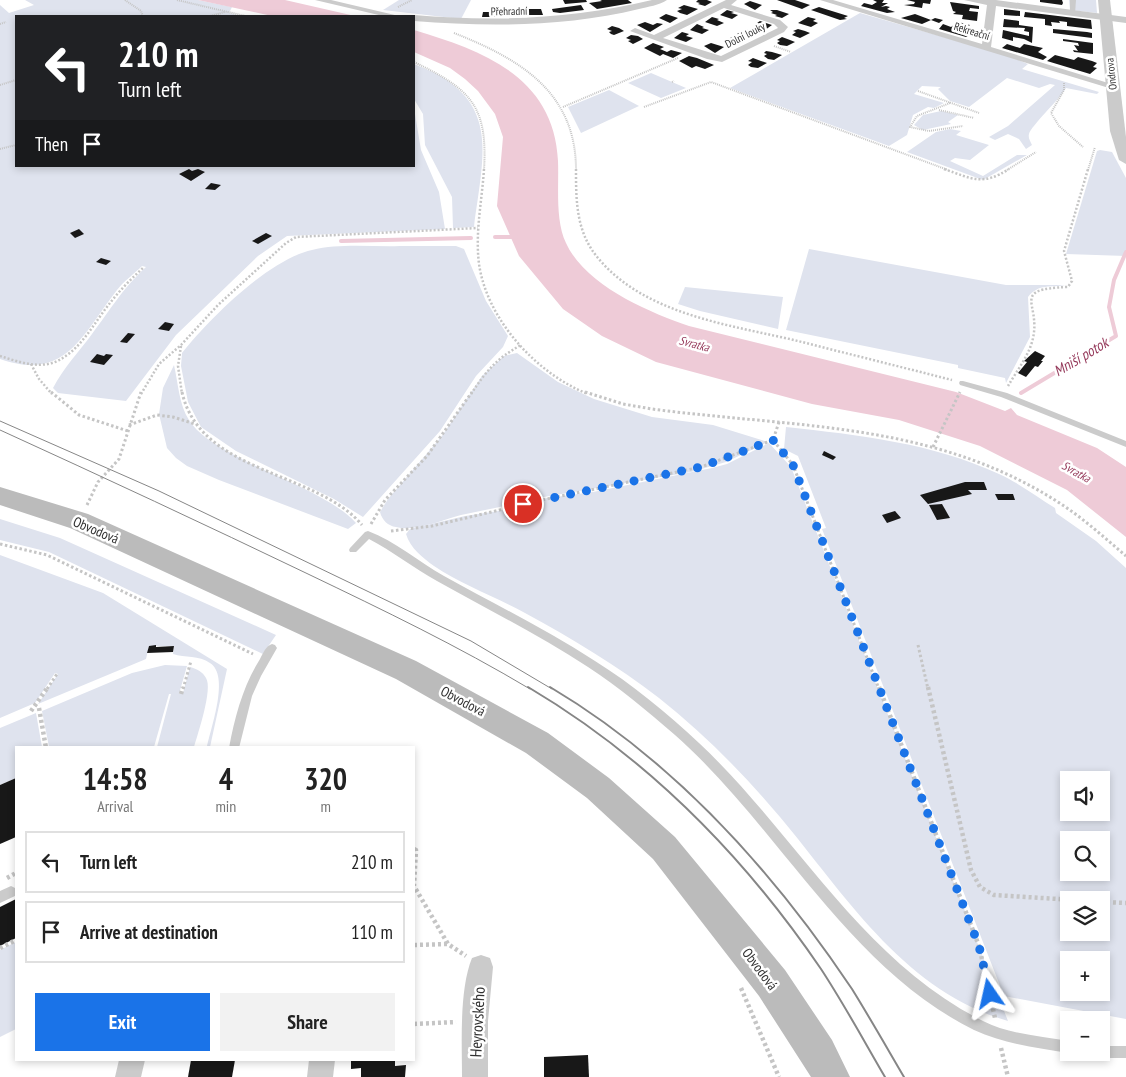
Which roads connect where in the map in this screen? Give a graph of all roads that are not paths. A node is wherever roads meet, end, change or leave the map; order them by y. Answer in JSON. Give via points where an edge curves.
{"nodes":[{"id":1,"x":320,"y":0,"type":"edge"},
{"id":2,"x":663,"y":0,"type":"edge"},
{"id":3,"x":734,"y":0,"type":"edge"},
{"id":4,"x":824,"y":0,"type":"edge"},
{"id":5,"x":968,"y":0,"type":"edge"},
{"id":6,"x":1073,"y":0,"type":"edge"},
{"id":7,"x":1104,"y":0,"type":"edge"},
{"id":8,"x":992,"y":1,"type":"edge"},
{"id":9,"x":724,"y":5,"type":"junction"},
{"id":10,"x":1073,"y":13,"type":"junction"},
{"id":11,"x":390,"y":15,"type":"edge"},
{"id":12,"x":415,"y":18,"type":"edge"},
{"id":13,"x":1106,"y":18,"type":"junction"},
{"id":14,"x":1126,"y":20,"type":"edge"},
{"id":15,"x":635,"y":31,"type":"dead end"},
{"id":16,"x":656,"y":38,"type":"junction"},
{"id":17,"x":986,"y":48,"type":"junction"},
{"id":18,"x":1113,"y":86,"type":"junction"},
{"id":19,"x":1124,"y":154,"type":"edge"},
{"id":20,"x":963,"y":384,"type":"road end"},
{"id":21,"x":1126,"y":444,"type":"edge"},
{"id":22,"x":0,"y":496,"type":"edge"},
{"id":23,"x":353,"y":550,"type":"dead end"},
{"id":24,"x":272,"y":648,"type":"dead end"},
{"id":25,"x":234,"y":746,"type":"edge"},
{"id":26,"x":481,"y":967,"type":"road end"},
{"id":27,"x":1060,"y":1045,"type":"edge"},
{"id":28,"x":1110,"y":1052,"type":"edge"},
{"id":29,"x":1126,"y":1052,"type":"edge"},
{"id":30,"x":132,"y":1061,"type":"edge"},
{"id":31,"x":322,"y":1061,"type":"edge"},
{"id":32,"x":824,"y":1069,"type":"edge"},
{"id":33,"x":128,"y":1077,"type":"edge"},
{"id":34,"x":320,"y":1077,"type":"edge"},
{"id":35,"x":475,"y":1077,"type":"edge"}],
"edges":[{"from":1,"to":11,"type":"street"},
{"from":2,"to":12,"type":"street","name":"Přehradní","via":[[587,17],[544,22],[460,23]]},
{"from":3,"to":9,"type":"street"},
{"from":4,"to":17,"type":"street","name":"Rekreační"},
{"from":5,"to":8,"type":"street"},
{"from":6,"to":10,"type":"street"},
{"from":7,"to":13,"type":"street","name":"Ondrova"},
{"from":8,"to":10,"type":"street"},
{"from":8,"to":17,"type":"street"},
{"from":9,"to":16,"type":"street"},
{"from":9,"to":16,"type":"street","name":"Dolní louky","via":[[777,22],[783,27],[722,59],[710,58]]},
{"from":10,"to":13,"type":"street"},
{"from":13,"to":14,"type":"street"},
{"from":13,"to":18,"type":"street","name":"Ondrova"},
{"from":15,"to":16,"type":"street","name":"Dolní louky"},
{"from":17,"to":18,"type":"street","name":"Rekreační"},
{"from":18,"to":19,"type":"street","name":"Ondrova"},
{"from":20,"to":21,"type":"lane","via":[[1004,395]]},
{"from":22,"to":32,"type":"main road","name":"Obvodová","via":[[79,521],[406,670],[537,744],[598,788],[664,848],[772,983]]},
{"from":23,"to":27,"type":"lane","via":[[368,534],[577,654],[625,687],[696,747],[765,819],[837,908],[894,968],[939,1002],[979,1025]]},
{"from":24,"to":25,"type":"lane","via":[[254,676],[244,701]]},
{"from":26,"to":35,"type":"street","name":"Heyrovského"},
{"from":28,"to":29,"type":"lane"},
{"from":30,"to":33,"type":"street"},
{"from":31,"to":34,"type":"street"}]}
